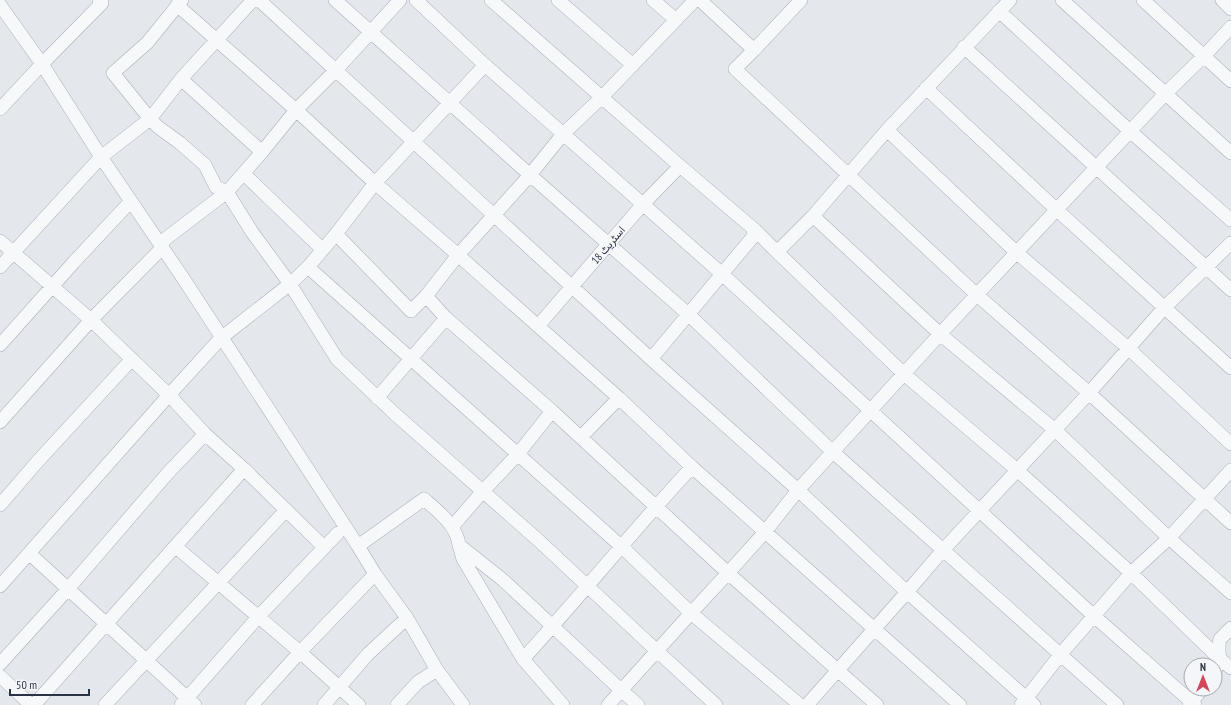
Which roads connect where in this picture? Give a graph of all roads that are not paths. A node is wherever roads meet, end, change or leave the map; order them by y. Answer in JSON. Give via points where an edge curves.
{"nodes":[{"id":1,"x":252,"y":0,"type":"edge"},
{"id":2,"x":258,"y":0,"type":"edge"},
{"id":3,"x":335,"y":0,"type":"edge"},
{"id":4,"x":400,"y":0,"type":"edge"},
{"id":5,"x":416,"y":0,"type":"edge"},
{"id":6,"x":491,"y":0,"type":"edge"},
{"id":7,"x":558,"y":0,"type":"edge"},
{"id":8,"x":653,"y":0,"type":"edge"},
{"id":9,"x":695,"y":0,"type":"edge"},
{"id":10,"x":700,"y":0,"type":"edge"},
{"id":11,"x":801,"y":0,"type":"edge"},
{"id":12,"x":1010,"y":0,"type":"edge"},
{"id":13,"x":1062,"y":0,"type":"edge"},
{"id":14,"x":1143,"y":0,"type":"edge"},
{"id":15,"x":1222,"y":0,"type":"edge"},
{"id":16,"x":102,"y":1,"type":"edge"},
{"id":17,"x":180,"y":3,"type":"edge"},
{"id":18,"x":0,"y":6,"type":"edge"},
{"id":19,"x":1231,"y":8,"type":"edge"},
{"id":20,"x":999,"y":12,"type":"junction"},
{"id":21,"x":676,"y":20,"type":"junction"},
{"id":22,"x":1231,"y":27,"type":"edge"},
{"id":23,"x":370,"y":33,"type":"junction"},
{"id":24,"x":216,"y":39,"type":"junction"},
{"id":25,"x":964,"y":47,"type":"junction"},
{"id":26,"x":754,"y":50,"type":"junction"},
{"id":27,"x":1204,"y":56,"type":"junction"},
{"id":28,"x":42,"y":64,"type":"junction"},
{"id":29,"x":485,"y":65,"type":"junction"},
{"id":30,"x":633,"y":65,"type":"junction"},
{"id":31,"x":336,"y":70,"type":"junction"},
{"id":32,"x":181,"y":79,"type":"junction"},
{"id":33,"x":1231,"y":81,"type":"edge"},
{"id":34,"x":926,"y":88,"type":"junction"},
{"id":35,"x":1165,"y":94,"type":"junction"},
{"id":36,"x":602,"y":97,"type":"junction"},
{"id":37,"x":449,"y":103,"type":"junction"},
{"id":38,"x":0,"y":109,"type":"edge"},
{"id":39,"x":296,"y":110,"type":"junction"},
{"id":40,"x":150,"y":119,"type":"junction"},
{"id":41,"x":887,"y":130,"type":"junction"},
{"id":42,"x":1130,"y":132,"type":"junction"},
{"id":43,"x":563,"y":134,"type":"junction"},
{"id":44,"x":414,"y":142,"type":"junction"},
{"id":45,"x":262,"y":152,"type":"junction"},
{"id":46,"x":1231,"y":153,"type":"edge"},
{"id":47,"x":101,"y":157,"type":"junction"},
{"id":48,"x":680,"y":166,"type":"junction"},
{"id":49,"x":1096,"y":168,"type":"junction"},
{"id":50,"x":244,"y":174,"type":"junction"},
{"id":51,"x":847,"y":174,"type":"junction"},
{"id":52,"x":530,"y":175,"type":"junction"},
{"id":53,"x":375,"y":184,"type":"junction"},
{"id":54,"x":227,"y":192,"type":"junction"},
{"id":55,"x":131,"y":201,"type":"junction"},
{"id":56,"x":643,"y":204,"type":"junction"},
{"id":57,"x":1057,"y":210,"type":"junction"},
{"id":58,"x":494,"y":215,"type":"junction"},
{"id":59,"x":813,"y":216,"type":"junction"},
{"id":60,"x":1231,"y":220,"type":"edge"},
{"id":61,"x":756,"y":230,"type":"junction"},
{"id":62,"x":336,"y":234,"type":"junction"},
{"id":63,"x":0,"y":241,"type":"edge"},
{"id":64,"x":1231,"y":242,"type":"edge"},
{"id":65,"x":609,"y":244,"type":"junction"},
{"id":66,"x":161,"y":245,"type":"junction"},
{"id":67,"x":322,"y":249,"type":"junction"},
{"id":68,"x":777,"y":252,"type":"junction"},
{"id":69,"x":1017,"y":252,"type":"junction"},
{"id":70,"x":13,"y":253,"type":"junction"},
{"id":71,"x":458,"y":255,"type":"junction"},
{"id":72,"x":1206,"y":266,"type":"junction"},
{"id":73,"x":0,"y":267,"type":"edge"},
{"id":74,"x":308,"y":267,"type":"junction"},
{"id":75,"x":722,"y":274,"type":"junction"},
{"id":76,"x":290,"y":284,"type":"junction"},
{"id":77,"x":52,"y":286,"type":"junction"},
{"id":78,"x":572,"y":287,"type":"junction"},
{"id":79,"x":1231,"y":290,"type":"edge"},
{"id":80,"x":977,"y":295,"type":"junction"},
{"id":81,"x":426,"y":296,"type":"junction"},
{"id":82,"x":1164,"y":308,"type":"junction"},
{"id":83,"x":688,"y":314,"type":"junction"},
{"id":84,"x":446,"y":318,"type":"junction"},
{"id":85,"x":91,"y":320,"type":"junction"},
{"id":86,"x":538,"y":326,"type":"junction"},
{"id":87,"x":940,"y":334,"type":"junction"},
{"id":88,"x":221,"y":338,"type":"junction"},
{"id":89,"x":0,"y":345,"type":"edge"},
{"id":90,"x":1128,"y":348,"type":"junction"},
{"id":91,"x":132,"y":359,"type":"junction"},
{"id":92,"x":411,"y":359,"type":"junction"},
{"id":93,"x":651,"y":359,"type":"junction"},
{"id":94,"x":1231,"y":368,"type":"edge"},
{"id":95,"x":904,"y":374,"type":"junction"},
{"id":96,"x":1089,"y":393,"type":"junction"},
{"id":97,"x":169,"y":395,"type":"junction"},
{"id":98,"x":378,"y":398,"type":"junction"},
{"id":99,"x":619,"y":398,"type":"junction"},
{"id":100,"x":552,"y":411,"type":"junction"},
{"id":101,"x":871,"y":411,"type":"junction"},
{"id":102,"x":0,"y":422,"type":"edge"},
{"id":103,"x":1054,"y":430,"type":"junction"},
{"id":104,"x":205,"y":434,"type":"junction"},
{"id":105,"x":581,"y":437,"type":"junction"},
{"id":106,"x":1231,"y":444,"type":"edge"},
{"id":107,"x":833,"y":452,"type":"junction"},
{"id":108,"x":518,"y":454,"type":"junction"},
{"id":109,"x":692,"y":467,"type":"junction"},
{"id":110,"x":244,"y":469,"type":"junction"},
{"id":111,"x":1018,"y":470,"type":"junction"},
{"id":112,"x":1231,"y":470,"type":"edge"},
{"id":113,"x":798,"y":490,"type":"junction"},
{"id":114,"x":483,"y":492,"type":"junction"},
{"id":115,"x":1204,"y":499,"type":"junction"},
{"id":116,"x":0,"y":505,"type":"edge"},
{"id":117,"x":656,"y":506,"type":"junction"},
{"id":118,"x":286,"y":510,"type":"junction"},
{"id":119,"x":979,"y":511,"type":"junction"},
{"id":120,"x":1231,"y":523,"type":"edge"},
{"id":121,"x":452,"y":527,"type":"junction"},
{"id":122,"x":338,"y":532,"type":"dead end"},
{"id":123,"x":765,"y":532,"type":"junction"},
{"id":124,"x":1169,"y":538,"type":"junction"},
{"id":125,"x":459,"y":545,"type":"junction"},
{"id":126,"x":358,"y":546,"type":"junction"},
{"id":127,"x":176,"y":547,"type":"junction"},
{"id":128,"x":324,"y":547,"type":"junction"},
{"id":129,"x":622,"y":547,"type":"junction"},
{"id":130,"x":943,"y":550,"type":"junction"},
{"id":131,"x":30,"y":554,"type":"junction"},
{"id":132,"x":728,"y":573,"type":"junction"},
{"id":133,"x":1131,"y":573,"type":"junction"},
{"id":134,"x":375,"y":574,"type":"junction"},
{"id":135,"x":218,"y":583,"type":"junction"},
{"id":136,"x":0,"y":586,"type":"edge"},
{"id":137,"x":587,"y":586,"type":"junction"},
{"id":138,"x":68,"y":589,"type":"junction"},
{"id":139,"x":908,"y":592,"type":"junction"},
{"id":140,"x":1231,"y":592,"type":"edge"},
{"id":141,"x":691,"y":613,"type":"junction"},
{"id":142,"x":1094,"y":616,"type":"junction"},
{"id":143,"x":258,"y":617,"type":"junction"},
{"id":144,"x":407,"y":618,"type":"junction"},
{"id":145,"x":106,"y":624,"type":"junction"},
{"id":146,"x":553,"y":626,"type":"junction"},
{"id":147,"x":1231,"y":628,"type":"edge"},
{"id":148,"x":874,"y":630,"type":"junction"},
{"id":149,"x":657,"y":651,"type":"junction"},
{"id":150,"x":300,"y":652,"type":"junction"},
{"id":151,"x":1060,"y":655,"type":"junction"},
{"id":152,"x":1210,"y":657,"type":"edge"},
{"id":153,"x":1219,"y":657,"type":"edge"},
{"id":154,"x":523,"y":659,"type":"junction"},
{"id":155,"x":146,"y":661,"type":"junction"},
{"id":156,"x":0,"y":664,"type":"edge"},
{"id":157,"x":436,"y":670,"type":"junction"},
{"id":158,"x":838,"y":670,"type":"junction"},
{"id":159,"x":0,"y":676,"type":"edge"},
{"id":160,"x":340,"y":687,"type":"junction"},
{"id":161,"x":622,"y":691,"type":"junction"},
{"id":162,"x":188,"y":703,"type":"edge"},
{"id":163,"x":1027,"y":703,"type":"edge"},
{"id":164,"x":1192,"y":704,"type":"edge"},
{"id":165,"x":33,"y":705,"type":"edge"},
{"id":166,"x":105,"y":705,"type":"edge"},
{"id":167,"x":252,"y":705,"type":"edge"},
{"id":168,"x":324,"y":705,"type":"edge"},
{"id":169,"x":359,"y":705,"type":"edge"},
{"id":170,"x":398,"y":705,"type":"edge"},
{"id":171,"x":463,"y":705,"type":"edge"},
{"id":172,"x":563,"y":705,"type":"edge"},
{"id":173,"x":608,"y":705,"type":"edge"},
{"id":174,"x":638,"y":705,"type":"edge"},
{"id":175,"x":716,"y":705,"type":"edge"},
{"id":176,"x":800,"y":705,"type":"edge"},
{"id":177,"x":807,"y":705,"type":"edge"},
{"id":178,"x":877,"y":705,"type":"edge"},
{"id":179,"x":960,"y":705,"type":"edge"},
{"id":180,"x":1117,"y":705,"type":"edge"}],
"edges":[{"from":1,"to":24,"type":"street"},
{"from":2,"to":31,"type":"street"},
{"from":3,"to":23,"type":"street"},
{"from":4,"to":23,"type":"street"},
{"from":5,"to":29,"type":"street"},
{"from":6,"to":36,"type":"street"},
{"from":7,"to":30,"type":"street"},
{"from":8,"to":21,"type":"street"},
{"from":9,"to":21,"type":"street"},
{"from":10,"to":26,"type":"street"},
{"from":11,"to":26,"type":"street"},
{"from":12,"to":20,"type":"street"},
{"from":13,"to":35,"type":"street"},
{"from":14,"to":27,"type":"street"},
{"from":15,"to":19,"type":"street"},
{"from":16,"to":28,"type":"street"},
{"from":17,"to":24,"type":"street"},
{"from":17,"to":40,"type":"street","via":[[147,42],[113,73]]},
{"from":18,"to":28,"type":"street"},
{"from":20,"to":25,"type":"street"},
{"from":20,"to":42,"type":"street"},
{"from":21,"to":30,"type":"street"},
{"from":22,"to":27,"type":"street"},
{"from":23,"to":31,"type":"street"},
{"from":23,"to":37,"type":"street"},
{"from":24,"to":32,"type":"street"},
{"from":24,"to":39,"type":"street"},
{"from":25,"to":34,"type":"street"},
{"from":25,"to":49,"type":"street"},
{"from":26,"to":51,"type":"street","via":[[735,69]]},
{"from":27,"to":33,"type":"street"},
{"from":27,"to":35,"type":"street"},
{"from":28,"to":38,"type":"street"},
{"from":28,"to":47,"type":"street"},
{"from":29,"to":37,"type":"street"},
{"from":29,"to":43,"type":"street"},
{"from":30,"to":36,"type":"street"},
{"from":31,"to":39,"type":"street"},
{"from":31,"to":44,"type":"street"},
{"from":32,"to":40,"type":"street"},
{"from":32,"to":45,"type":"street"},
{"from":34,"to":41,"type":"street"},
{"from":34,"to":57,"type":"street"},
{"from":35,"to":42,"type":"street"},
{"from":35,"to":46,"type":"street"},
{"from":36,"to":43,"type":"street"},
{"from":36,"to":48,"type":"street"},
{"from":37,"to":44,"type":"street"},
{"from":37,"to":52,"type":"street"},
{"from":39,"to":45,"type":"street"},
{"from":39,"to":53,"type":"street"},
{"from":40,"to":47,"type":"street"},
{"from":40,"to":54,"type":"street","via":[[205,165],[216,187]]},
{"from":41,"to":51,"type":"street"},
{"from":41,"to":69,"type":"street"},
{"from":42,"to":49,"type":"street"},
{"from":42,"to":60,"type":"street"},
{"from":43,"to":52,"type":"street"},
{"from":43,"to":56,"type":"street"},
{"from":44,"to":53,"type":"street"},
{"from":44,"to":58,"type":"street"},
{"from":45,"to":50,"type":"street"},
{"from":47,"to":55,"type":"street"},
{"from":47,"to":70,"type":"street"},
{"from":48,"to":56,"type":"street","name":"اسٹریٹ 18"},
{"from":48,"to":61,"type":"street"},
{"from":49,"to":57,"type":"street"},
{"from":49,"to":72,"type":"street"},
{"from":50,"to":54,"type":"street"},
{"from":50,"to":67,"type":"street"},
{"from":51,"to":59,"type":"street"},
{"from":51,"to":80,"type":"street"},
{"from":52,"to":58,"type":"street"},
{"from":52,"to":65,"type":"street"},
{"from":53,"to":62,"type":"street"},
{"from":53,"to":71,"type":"street"},
{"from":54,"to":66,"type":"street"},
{"from":54,"to":76,"type":"street"},
{"from":55,"to":66,"type":"street"},
{"from":55,"to":77,"type":"street"},
{"from":56,"to":65,"type":"street","name":"اسٹریٹ 18"},
{"from":56,"to":75,"type":"street"},
{"from":57,"to":69,"type":"street"},
{"from":57,"to":82,"type":"street"},
{"from":58,"to":71,"type":"street"},
{"from":58,"to":78,"type":"street"},
{"from":59,"to":68,"type":"street"},
{"from":59,"to":87,"type":"street"},
{"from":61,"to":68,"type":"street"},
{"from":61,"to":75,"type":"street"},
{"from":62,"to":67,"type":"street"},
{"from":62,"to":81,"type":"street","via":[[411,311]]},
{"from":63,"to":70,"type":"street"},
{"from":64,"to":72,"type":"street"},
{"from":65,"to":78,"type":"street","name":"اسٹریٹ 18"},
{"from":65,"to":83,"type":"street"},
{"from":66,"to":85,"type":"street"},
{"from":66,"to":88,"type":"street"},
{"from":67,"to":74,"type":"street"},
{"from":68,"to":95,"type":"street"},
{"from":69,"to":80,"type":"street"},
{"from":69,"to":90,"type":"street"},
{"from":70,"to":73,"type":"street"},
{"from":70,"to":77,"type":"street"},
{"from":71,"to":81,"type":"street"},
{"from":71,"to":86,"type":"street"},
{"from":72,"to":79,"type":"street"},
{"from":72,"to":82,"type":"street"},
{"from":74,"to":76,"type":"street"},
{"from":74,"to":92,"type":"street"},
{"from":75,"to":83,"type":"street"},
{"from":75,"to":101,"type":"street"},
{"from":76,"to":88,"type":"street"},
{"from":76,"to":98,"type":"street","via":[[337,359]]},
{"from":77,"to":85,"type":"street"},
{"from":77,"to":89,"type":"street"},
{"from":78,"to":86,"type":"street","name":"اسٹریٹ 18"},
{"from":78,"to":93,"type":"street"},
{"from":80,"to":87,"type":"street"},
{"from":80,"to":96,"type":"street"},
{"from":81,"to":84,"type":"street"},
{"from":82,"to":90,"type":"street"},
{"from":82,"to":94,"type":"street"},
{"from":83,"to":93,"type":"street"},
{"from":83,"to":107,"type":"street"},
{"from":84,"to":92,"type":"street"},
{"from":84,"to":100,"type":"street"},
{"from":85,"to":91,"type":"street"},
{"from":85,"to":102,"type":"street"},
{"from":86,"to":99,"type":"street"},
{"from":87,"to":95,"type":"street"},
{"from":87,"to":103,"type":"street"},
{"from":88,"to":97,"type":"street"},
{"from":88,"to":126,"type":"street"},
{"from":90,"to":96,"type":"street"},
{"from":90,"to":106,"type":"street"},
{"from":91,"to":97,"type":"street"},
{"from":91,"to":116,"type":"street"},
{"from":92,"to":98,"type":"street"},
{"from":92,"to":108,"type":"street"},
{"from":93,"to":113,"type":"street"},
{"from":95,"to":101,"type":"street"},
{"from":95,"to":111,"type":"street"},
{"from":96,"to":103,"type":"street"},
{"from":96,"to":115,"type":"street"},
{"from":97,"to":104,"type":"street"},
{"from":97,"to":131,"type":"street"},
{"from":98,"to":114,"type":"street"},
{"from":99,"to":105,"type":"street"},
{"from":99,"to":109,"type":"street"},
{"from":100,"to":105,"type":"street"},
{"from":100,"to":108,"type":"street"},
{"from":101,"to":107,"type":"street"},
{"from":101,"to":119,"type":"street"},
{"from":103,"to":111,"type":"street"},
{"from":103,"to":124,"type":"street"},
{"from":104,"to":110,"type":"street"},
{"from":104,"to":138,"type":"street"},
{"from":105,"to":117,"type":"street"},
{"from":107,"to":113,"type":"street"},
{"from":107,"to":130,"type":"street"},
{"from":108,"to":114,"type":"street"},
{"from":108,"to":129,"type":"street"},
{"from":109,"to":117,"type":"street"},
{"from":109,"to":123,"type":"street"},
{"from":110,"to":118,"type":"street"},
{"from":110,"to":127,"type":"street"},
{"from":111,"to":119,"type":"street"},
{"from":111,"to":133,"type":"street"},
{"from":112,"to":115,"type":"street"},
{"from":113,"to":123,"type":"street"},
{"from":113,"to":139,"type":"street"},
{"from":114,"to":121,"type":"street"},
{"from":114,"to":137,"type":"street"},
{"from":115,"to":120,"type":"street"},
{"from":115,"to":124,"type":"street"},
{"from":117,"to":129,"type":"street"},
{"from":117,"to":132,"type":"street"},
{"from":118,"to":128,"type":"street"},
{"from":118,"to":135,"type":"street"},
{"from":119,"to":130,"type":"street"},
{"from":119,"to":142,"type":"street"},
{"from":121,"to":125,"type":"street","via":[[459,538]]},
{"from":121,"to":126,"type":"street","via":[[437,509],[424,499]]},
{"from":122,"to":128,"type":"street"},
{"from":123,"to":132,"type":"street"},
{"from":123,"to":148,"type":"street"},
{"from":124,"to":133,"type":"street"},
{"from":124,"to":140,"type":"street"},
{"from":125,"to":146,"type":"street","via":[[503,580]]},
{"from":125,"to":154,"type":"street","via":[[463,559]]},
{"from":126,"to":134,"type":"street"},
{"from":127,"to":135,"type":"street"},
{"from":127,"to":145,"type":"street"},
{"from":128,"to":143,"type":"street"},
{"from":129,"to":137,"type":"street"},
{"from":129,"to":141,"type":"street"},
{"from":130,"to":139,"type":"street"},
{"from":130,"to":151,"type":"street"},
{"from":131,"to":136,"type":"street"},
{"from":131,"to":138,"type":"street"},
{"from":132,"to":141,"type":"street"},
{"from":132,"to":158,"type":"street"},
{"from":133,"to":142,"type":"street"},
{"from":133,"to":152,"type":"street"},
{"from":134,"to":144,"type":"street"},
{"from":134,"to":150,"type":"street"},
{"from":135,"to":143,"type":"street"},
{"from":135,"to":155,"type":"street"},
{"from":137,"to":146,"type":"street"},
{"from":137,"to":149,"type":"street"},
{"from":138,"to":145,"type":"street"},
{"from":138,"to":156,"type":"street"},
{"from":139,"to":148,"type":"street"},
{"from":139,"to":163,"type":"street"},
{"from":141,"to":149,"type":"street"},
{"from":141,"to":176,"type":"street"},
{"from":142,"to":151,"type":"street"},
{"from":142,"to":164,"type":"street"},
{"from":143,"to":150,"type":"street"},
{"from":143,"to":162,"type":"street"},
{"from":144,"to":157,"type":"street"},
{"from":144,"to":160,"type":"street","via":[[368,654]]},
{"from":145,"to":155,"type":"street"},
{"from":145,"to":165,"type":"street"},
{"from":146,"to":154,"type":"street"},
{"from":146,"to":161,"type":"street"},
{"from":147,"to":153,"type":"street","via":[[1220,640]]},
{"from":148,"to":158,"type":"street"},
{"from":148,"to":179,"type":"street"},
{"from":149,"to":161,"type":"street"},
{"from":149,"to":175,"type":"street"},
{"from":150,"to":160,"type":"street"},
{"from":150,"to":167,"type":"street"},
{"from":151,"to":163,"type":"street"},
{"from":151,"to":180,"type":"street"},
{"from":154,"to":172,"type":"street"},
{"from":155,"to":162,"type":"street"},
{"from":155,"to":166,"type":"street"},
{"from":157,"to":170,"type":"street","via":[[418,682]]},
{"from":157,"to":171,"type":"street"},
{"from":158,"to":177,"type":"street"},
{"from":158,"to":178,"type":"street"},
{"from":159,"to":165,"type":"street"},
{"from":160,"to":168,"type":"street"},
{"from":160,"to":169,"type":"street"},
{"from":161,"to":173,"type":"street"},
{"from":161,"to":174,"type":"street"}]}
